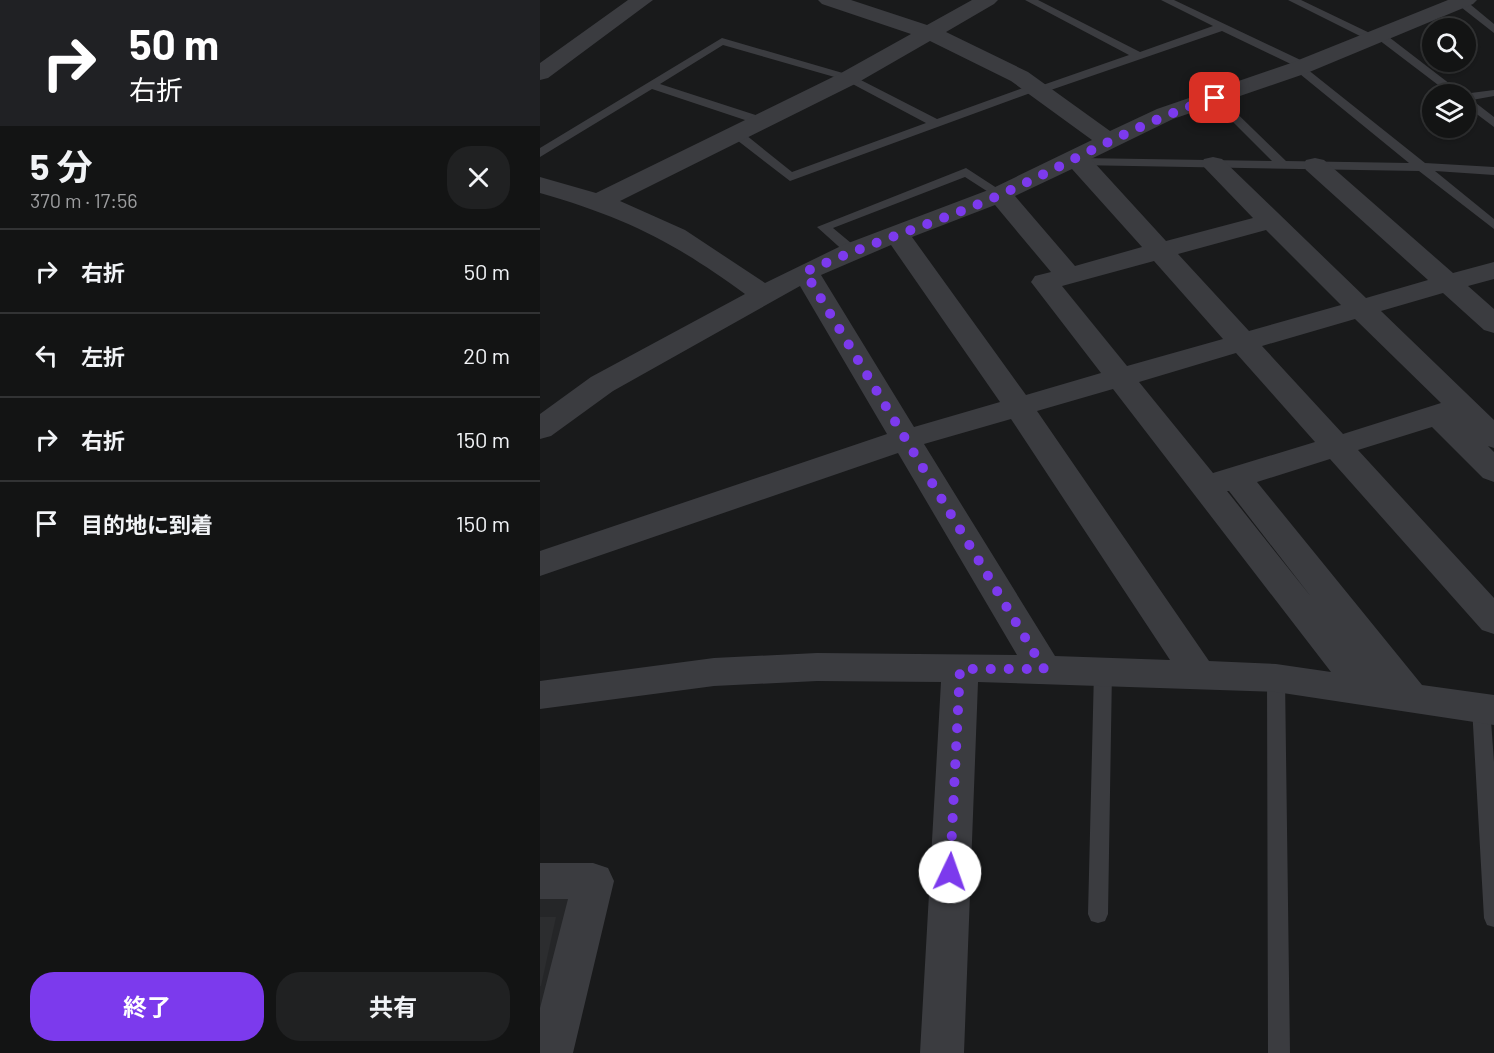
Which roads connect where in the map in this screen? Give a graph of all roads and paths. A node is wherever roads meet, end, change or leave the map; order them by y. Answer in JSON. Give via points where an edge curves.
{"nodes":[{"id":1,"x":642,"y":0,"type":"edge"},
{"id":2,"x":987,"y":0,"type":"edge"},
{"id":3,"x":1030,"y":0,"type":"edge"},
{"id":4,"x":1166,"y":0,"type":"edge"},
{"id":5,"x":1293,"y":0,"type":"edge"},
{"id":6,"x":834,"y":1,"type":"edge"},
{"id":7,"x":1463,"y":1,"type":"edge"},
{"id":8,"x":1222,"y":27,"type":"junction"},
{"id":9,"x":1494,"y":30,"type":"edge"},
{"id":10,"x":928,"y":34,"type":"junction"},
{"id":11,"x":1377,"y":37,"type":"junction"},
{"id":12,"x":1138,"y":56,"type":"junction"},
{"id":13,"x":1302,"y":67,"type":"junction"},
{"id":14,"x":540,"y":73,"type":"edge"},
{"id":15,"x":849,"y":78,"type":"junction"},
{"id":16,"x":1443,"y":84,"type":"edge"},
{"id":17,"x":653,"y":86,"type":"junction"},
{"id":18,"x":1038,"y":88,"type":"junction"},
{"id":19,"x":1494,"y":93,"type":"edge"},
{"id":20,"x":1476,"y":97,"type":"edge"},
{"id":21,"x":1215,"y":98,"type":"junction"},
{"id":22,"x":1476,"y":108,"type":"edge"},
{"id":23,"x":761,"y":122,"type":"junction"},
{"id":24,"x":1494,"y":123,"type":"edge"},
{"id":25,"x":937,"y":124,"type":"junction"},
{"id":26,"x":737,"y":134,"type":"junction"},
{"id":27,"x":1108,"y":141,"type":"junction"},
{"id":28,"x":540,"y":153,"type":"edge"},
{"id":29,"x":1078,"y":160,"type":"junction"},
{"id":30,"x":1213,"y":164,"type":"junction"},
{"id":31,"x":1283,"y":165,"type":"junction"},
{"id":32,"x":1315,"y":165,"type":"junction"},
{"id":33,"x":1423,"y":167,"type":"junction"},
{"id":34,"x":1494,"y":171,"type":"edge"},
{"id":35,"x":540,"y":185,"type":"edge"},
{"id":36,"x":990,"y":199,"type":"junction"},
{"id":37,"x":599,"y":202,"type":"junction"},
{"id":38,"x":1270,"y":221,"type":"junction"},
{"id":39,"x":1494,"y":225,"type":"edge"},
{"id":40,"x":896,"y":234,"type":"junction"},
{"id":41,"x":1159,"y":249,"type":"junction"},
{"id":42,"x":852,"y":251,"type":"junction"},
{"id":43,"x":1494,"y":270,"type":"edge"},
{"id":44,"x":805,"y":272,"type":"junction"},
{"id":45,"x":1056,"y":278,"type":"junction"},
{"id":46,"x":1448,"y":283,"type":"junction"},
{"id":47,"x":763,"y":294,"type":"junction"},
{"id":48,"x":1358,"y":308,"type":"junction"},
{"id":49,"x":1494,"y":324,"type":"edge"},
{"id":50,"x":1243,"y":342,"type":"junction"},
{"id":51,"x":1118,"y":378,"type":"junction"},
{"id":52,"x":1019,"y":406,"type":"junction"},
{"id":53,"x":1450,"y":411,"type":"junction"},
{"id":54,"x":540,"y":429,"type":"edge"},
{"id":55,"x":1494,"y":438,"type":"edge"},
{"id":56,"x":906,"y":439,"type":"junction"},
{"id":57,"x":1336,"y":446,"type":"junction"},
{"id":58,"x":1494,"y":471,"type":"edge"},
{"id":59,"x":1220,"y":482,"type":"junction"},
{"id":60,"x":540,"y":564,"type":"edge"},
{"id":61,"x":1494,"y":621,"type":"edge"},
{"id":62,"x":960,"y":669,"type":"junction"},
{"id":63,"x":1044,"y":669,"type":"junction"},
{"id":64,"x":1103,"y":671,"type":"junction"},
{"id":65,"x":1199,"y":675,"type":"junction"},
{"id":66,"x":1276,"y":678,"type":"junction"},
{"id":67,"x":1366,"y":691,"type":"junction"},
{"id":68,"x":540,"y":695,"type":"edge"},
{"id":69,"x":1410,"y":697,"type":"junction"},
{"id":70,"x":1488,"y":708,"type":"edge"},
{"id":71,"x":540,"y":881,"type":"edge"},
{"id":72,"x":1098,"y":914,"type":"dead end"},
{"id":73,"x":1494,"y":918,"type":"edge"},
{"id":74,"x":552,"y":1053,"type":"edge"},
{"id":75,"x":942,"y":1053,"type":"edge"},
{"id":76,"x":1279,"y":1053,"type":"edge"}],
"edges":[{"from":1,"to":14,"type":"street"},
{"from":2,"to":10,"type":"street"},
{"from":3,"to":12,"type":"lane"},
{"from":4,"to":8,"type":"lane"},
{"from":5,"to":11,"type":"lane"},
{"from":6,"to":10,"type":"street"},
{"from":7,"to":9,"type":"lane"},
{"from":7,"to":11,"type":"street"},
{"from":8,"to":12,"type":"lane"},
{"from":8,"to":13,"type":"lane"},
{"from":10,"to":15,"type":"street"},
{"from":10,"to":18,"type":"street","via":[[989,59]]},
{"from":11,"to":13,"type":"street"},
{"from":11,"to":16,"type":"lane"},
{"from":12,"to":18,"type":"lane"},
{"from":13,"to":21,"type":"street"},
{"from":13,"to":33,"type":"lane"},
{"from":15,"to":17,"type":"lane","via":[[722,41]]},
{"from":15,"to":23,"type":"street"},
{"from":15,"to":25,"type":"lane"},
{"from":17,"to":23,"type":"lane"},
{"from":17,"to":28,"type":"lane"},
{"from":18,"to":25,"type":"lane"},
{"from":18,"to":27,"type":"street"},
{"from":19,"to":20,"type":"lane"},
{"from":21,"to":27,"type":"street","via":[[1165,114]]},
{"from":21,"to":31,"type":"lane"},
{"from":22,"to":24,"type":"lane"},
{"from":23,"to":26,"type":"street"},
{"from":25,"to":26,"type":"lane","via":[[790,177]]},
{"from":26,"to":37,"type":"street"},
{"from":27,"to":29,"type":"street"},
{"from":29,"to":30,"type":"lane"},
{"from":29,"to":36,"type":"street"},
{"from":29,"to":41,"type":"street"},
{"from":30,"to":31,"type":"lane"},
{"from":30,"to":38,"type":"street"},
{"from":31,"to":32,"type":"lane"},
{"from":32,"to":33,"type":"lane"},
{"from":32,"to":46,"type":"street"},
{"from":33,"to":34,"type":"lane"},
{"from":33,"to":39,"type":"lane"},
{"from":35,"to":37,"type":"street"},
{"from":36,"to":40,"type":"street"},
{"from":36,"to":42,"type":"lane","via":[[966,172],[825,227]]},
{"from":36,"to":45,"type":"street"},
{"from":37,"to":47,"type":"street","via":[[687,242]]},
{"from":38,"to":41,"type":"street"},
{"from":38,"to":48,"type":"street"},
{"from":40,"to":42,"type":"street"},
{"from":40,"to":52,"type":"street"},
{"from":41,"to":45,"type":"street"},
{"from":41,"to":50,"type":"street"},
{"from":42,"to":44,"type":"street"},
{"from":43,"to":46,"type":"street"},
{"from":44,"to":47,"type":"street"},
{"from":44,"to":56,"type":"street"},
{"from":45,"to":51,"type":"street"},
{"from":46,"to":48,"type":"street"},
{"from":46,"to":49,"type":"street"},
{"from":47,"to":54,"type":"street","via":[[602,384]]},
{"from":48,"to":50,"type":"street"},
{"from":48,"to":53,"type":"street"},
{"from":50,"to":51,"type":"street"},
{"from":50,"to":57,"type":"street"},
{"from":51,"to":52,"type":"street"},
{"from":51,"to":59,"type":"street"},
{"from":52,"to":56,"type":"street"},
{"from":52,"to":65,"type":"street"},
{"from":53,"to":55,"type":"street"},
{"from":53,"to":57,"type":"street"},
{"from":53,"to":58,"type":"street"},
{"from":56,"to":60,"type":"street"},
{"from":56,"to":63,"type":"street"},
{"from":57,"to":59,"type":"street"},
{"from":57,"to":61,"type":"street"},
{"from":59,"to":67,"type":"street"},
{"from":59,"to":69,"type":"street"},
{"from":62,"to":63,"type":"street"},
{"from":62,"to":68,"type":"street","via":[[714,672]]},
{"from":62,"to":75,"type":"street"},
{"from":63,"to":64,"type":"street"},
{"from":64,"to":65,"type":"street"},
{"from":64,"to":72,"type":"lane"},
{"from":65,"to":66,"type":"street"},
{"from":66,"to":67,"type":"street"},
{"from":66,"to":76,"type":"lane"},
{"from":67,"to":69,"type":"street"},
{"from":69,"to":70,"type":"street"},
{"from":70,"to":73,"type":"lane"},
{"from":71,"to":74,"type":"street","via":[[593,881]]}]}
